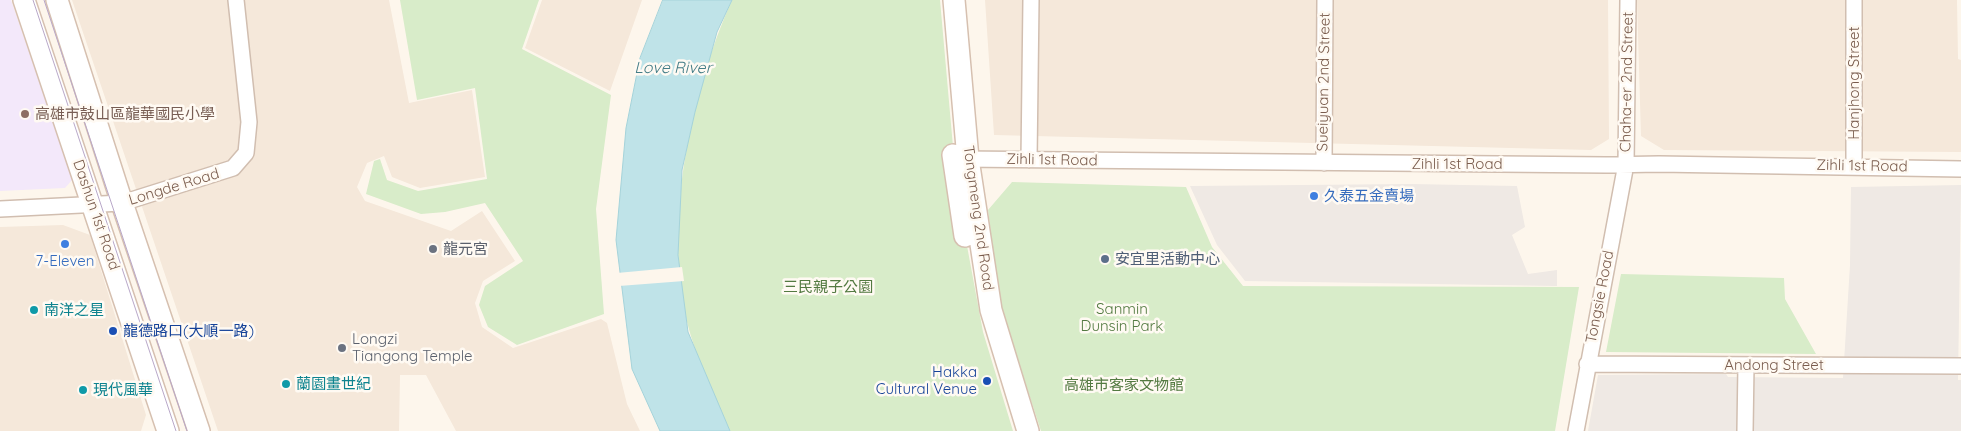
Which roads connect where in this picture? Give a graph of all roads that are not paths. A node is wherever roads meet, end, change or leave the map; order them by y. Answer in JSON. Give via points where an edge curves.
{"nodes":[{"id":1,"x":24,"y":0,"type":"edge"},
{"id":2,"x":57,"y":0,"type":"edge"},
{"id":3,"x":236,"y":0,"type":"edge"},
{"id":4,"x":940,"y":0,"type":"edge"},
{"id":5,"x":954,"y":0,"type":"edge"},
{"id":6,"x":1030,"y":0,"type":"edge"},
{"id":7,"x":1325,"y":0,"type":"edge"},
{"id":8,"x":1628,"y":0,"type":"edge"},
{"id":9,"x":1854,"y":0,"type":"edge"},
{"id":10,"x":961,"y":159,"type":"junction"},
{"id":11,"x":1029,"y":160,"type":"junction"},
{"id":12,"x":1324,"y":164,"type":"junction"},
{"id":13,"x":1626,"y":164,"type":"junction"},
{"id":14,"x":1854,"y":166,"type":"junction"},
{"id":15,"x":1961,"y":168,"type":"edge"},
{"id":16,"x":122,"y":203,"type":"junction"},
{"id":17,"x":92,"y":204,"type":"junction"},
{"id":18,"x":0,"y":209,"type":"edge"},
{"id":19,"x":1587,"y":364,"type":"junction"},
{"id":20,"x":1746,"y":365,"type":"junction"},
{"id":21,"x":1961,"y":366,"type":"edge"},
{"id":22,"x":168,"y":431,"type":"edge"},
{"id":23,"x":199,"y":431,"type":"edge"},
{"id":24,"x":1013,"y":431,"type":"edge"},
{"id":25,"x":1028,"y":431,"type":"edge"},
{"id":26,"x":1576,"y":431,"type":"edge"},
{"id":27,"x":1745,"y":431,"type":"edge"}],
"edges":[{"from":1,"to":17,"type":"street","name":"Dashun 1st Road"},
{"from":2,"to":16,"type":"street","name":"Dashun 1st Road"},
{"from":3,"to":16,"type":"street","name":"Longde Road","via":[[249,122],[246,153],[233,168]]},
{"from":4,"to":10,"type":"street","name":"Tongmeng 2nd Road"},
{"from":5,"to":10,"type":"street","name":"Tongmeng 2nd Road"},
{"from":6,"to":11,"type":"street"},
{"from":7,"to":12,"type":"street","name":"Sueiyuan 2nd Street"},
{"from":8,"to":13,"type":"street","name":"Chaha-er 2nd Street"},
{"from":9,"to":14,"type":"street","name":"Hanjhong Street"},
{"from":10,"to":11,"type":"street","name":"Zihli 1st Road"},
{"from":10,"to":24,"type":"street","name":"Tongmeng 2nd Road","via":[[977,314]]},
{"from":10,"to":25,"type":"street","name":"Tongmeng 2nd Road","via":[[991,310]]},
{"from":11,"to":12,"type":"street","name":"Zihli 1st Road"},
{"from":12,"to":13,"type":"street","name":"Zihli 1st Road"},
{"from":13,"to":14,"type":"street","name":"Zihli 1st Road"},
{"from":13,"to":19,"type":"street","name":"Tongsie Road"},
{"from":14,"to":15,"type":"street","name":"Zihli 1st Road"},
{"from":16,"to":17,"type":"street","name":"Longde Road"},
{"from":16,"to":23,"type":"street","name":"Dashun 1st Road"},
{"from":17,"to":18,"type":"street","name":"Longde Road"},
{"from":17,"to":22,"type":"street","name":"Dashun 1st Road"},
{"from":19,"to":20,"type":"street","name":"Andong Street"},
{"from":19,"to":26,"type":"street","name":"Tongsie Road"},
{"from":20,"to":21,"type":"street","name":"Andong Street"},
{"from":20,"to":27,"type":"street"}]}
